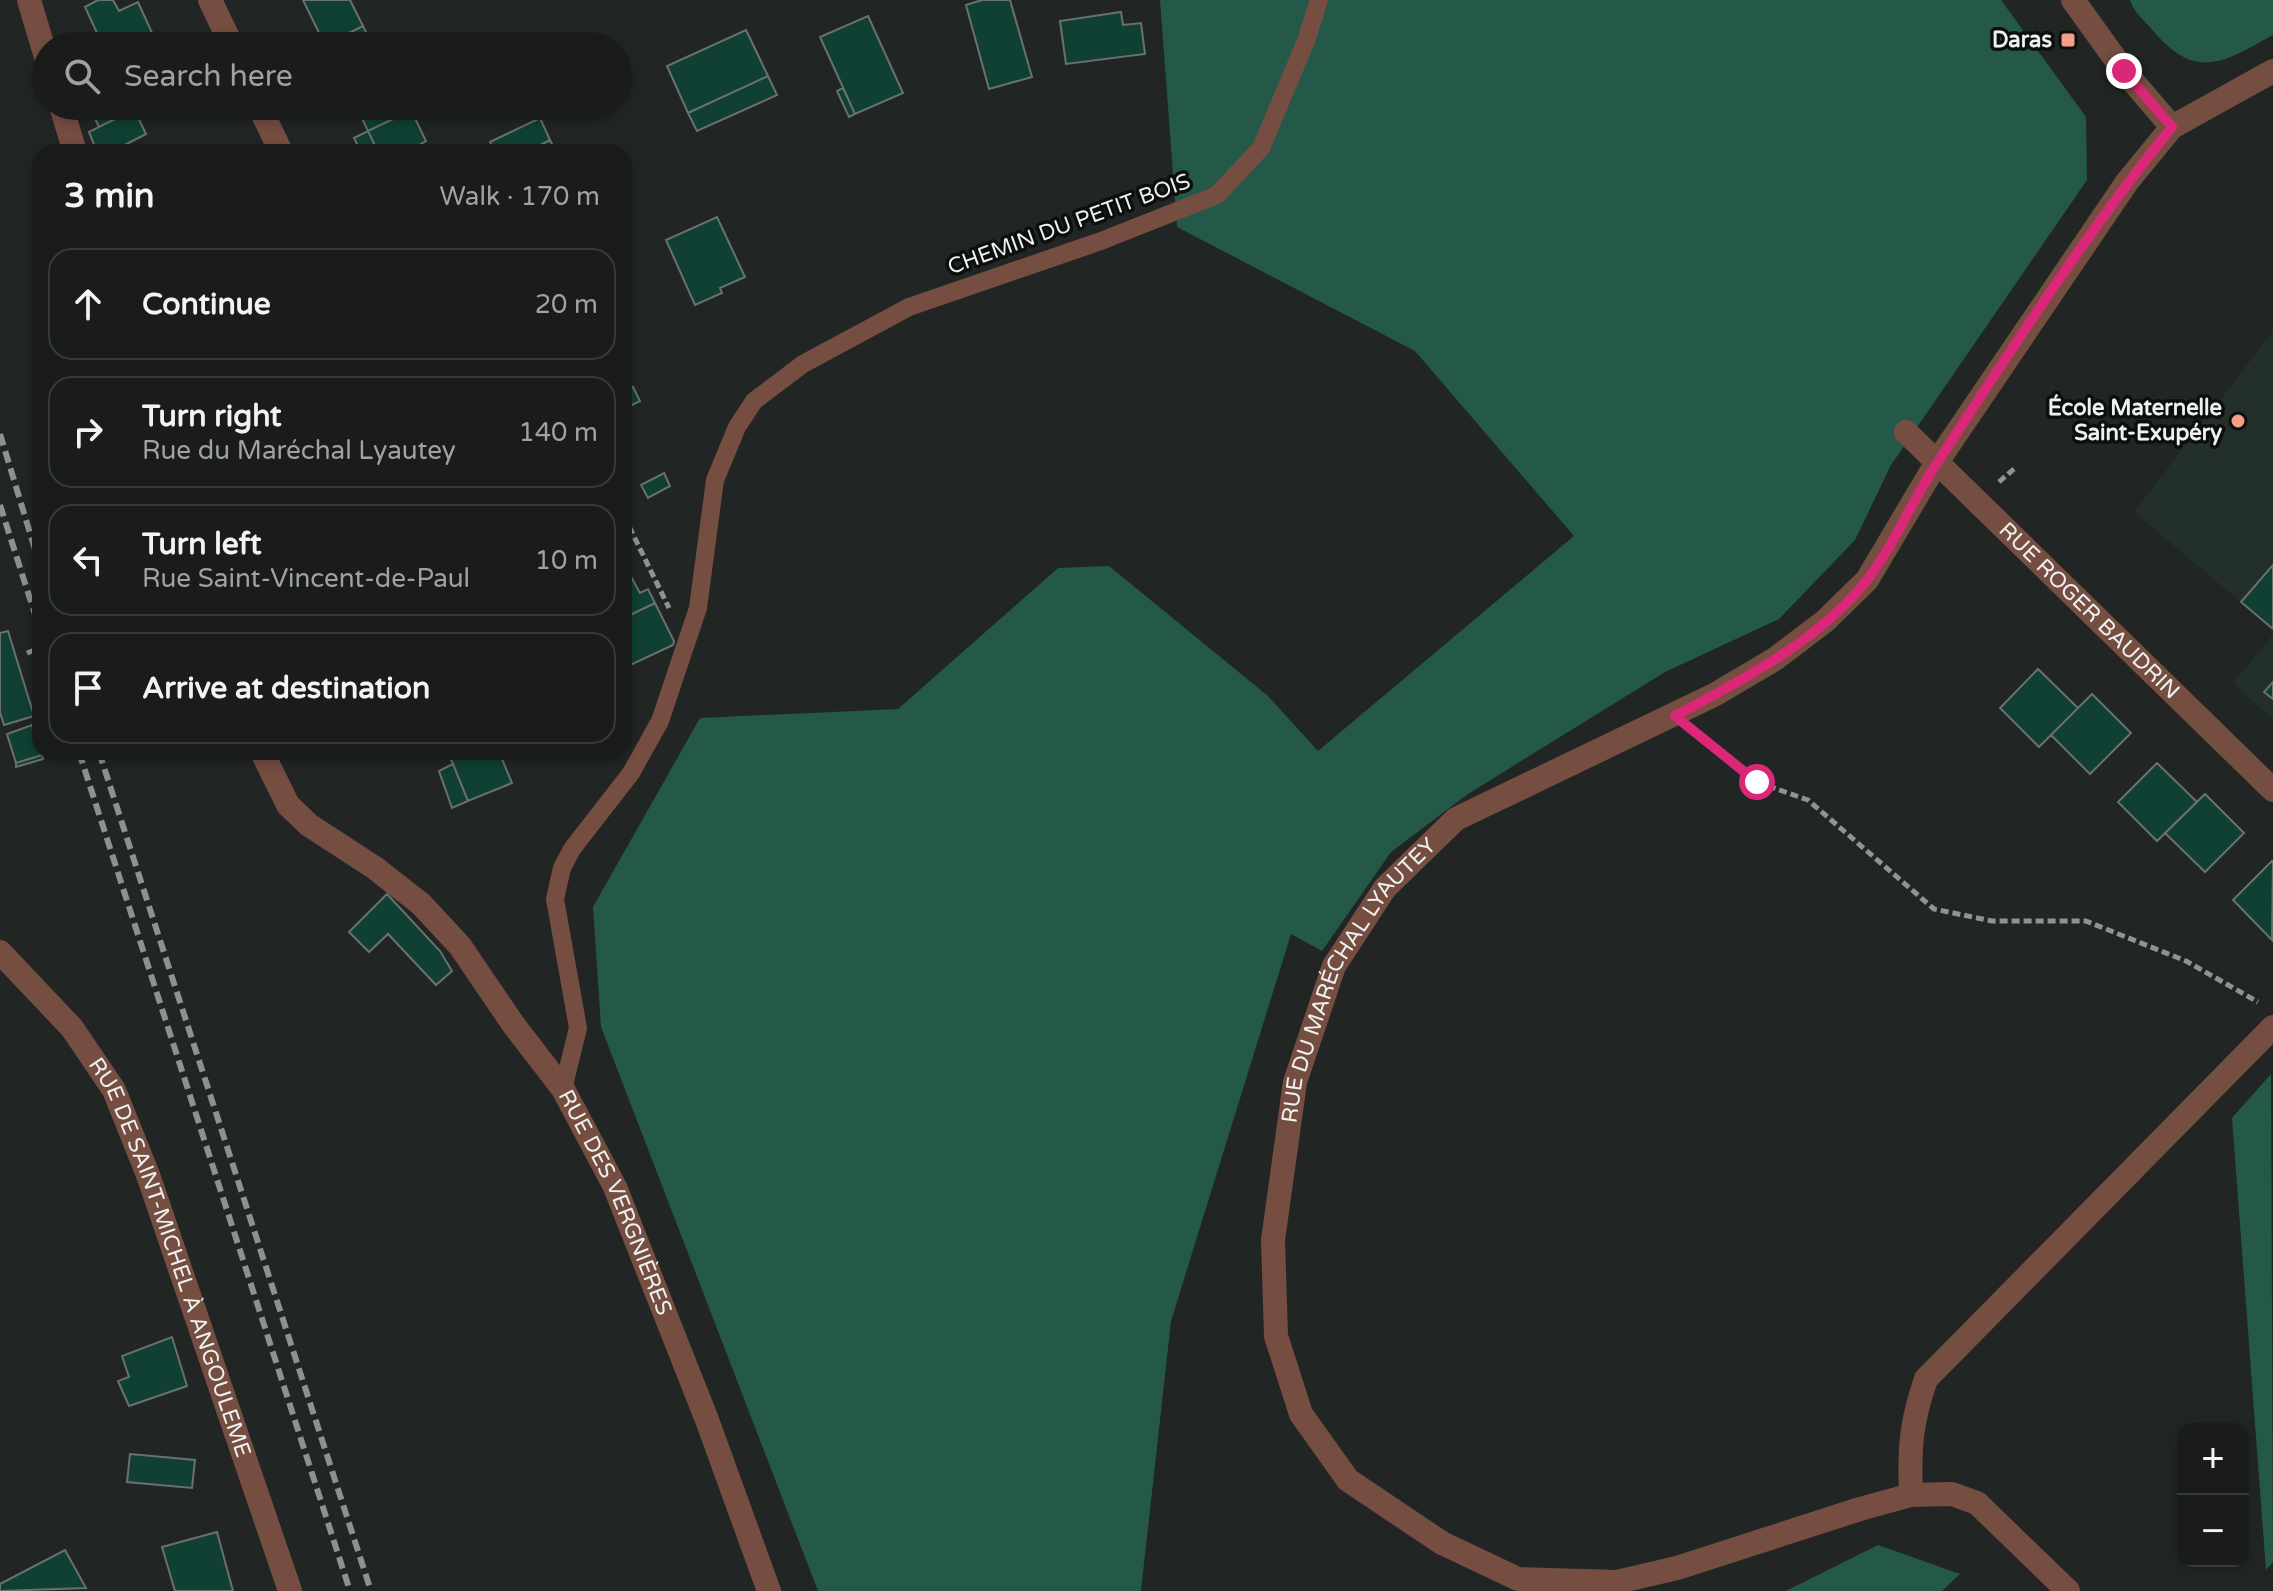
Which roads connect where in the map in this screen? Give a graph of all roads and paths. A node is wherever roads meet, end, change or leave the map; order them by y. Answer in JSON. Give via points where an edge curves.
{"nodes":[{"id":1,"x":29,"y":0,"type":"edge"},
{"id":2,"x":210,"y":0,"type":"edge"},
{"id":3,"x":1319,"y":0,"type":"edge"},
{"id":4,"x":2073,"y":0,"type":"edge"},
{"id":5,"x":39,"y":32,"type":"edge"},
{"id":6,"x":225,"y":32,"type":"edge"},
{"id":7,"x":2273,"y":71,"type":"edge"},
{"id":8,"x":65,"y":120,"type":"edge"},
{"id":9,"x":266,"y":120,"type":"edge"},
{"id":10,"x":2172,"y":127,"type":"junction"},
{"id":11,"x":73,"y":144,"type":"edge"},
{"id":12,"x":277,"y":144,"type":"edge"},
{"id":13,"x":1906,"y":432,"type":"dead end"},
{"id":14,"x":1937,"y":462,"type":"junction"},
{"id":15,"x":632,"y":532,"type":"edge"},
{"id":16,"x":688,"y":646,"type":"junction"},
{"id":17,"x":32,"y":651,"type":"edge"},
{"id":18,"x":27,"y":653,"type":"dead end"},
{"id":19,"x":1675,"y":716,"type":"junction"},
{"id":20,"x":266,"y":760,"type":"edge"},
{"id":21,"x":2273,"y":790,"type":"edge"},
{"id":22,"x":0,"y":952,"type":"edge"},
{"id":23,"x":2271,"y":1018,"type":"edge"},
{"id":24,"x":563,"y":1089,"type":"junction"},
{"id":25,"x":1911,"y":1495,"type":"junction"},
{"id":26,"x":290,"y":1591,"type":"edge"},
{"id":27,"x":769,"y":1591,"type":"edge"},
{"id":28,"x":2068,"y":1591,"type":"edge"}],
"edges":[{"from":1,"to":5,"type":"street"},
{"from":2,"to":6,"type":"street"},
{"from":3,"to":16,"type":"lane","name":"CHEMIN DU PETIT BOIS","via":[[1261,148],[1217,195],[909,307],[803,364],[754,401],[715,480]]},
{"from":4,"to":10,"type":"street"},
{"from":7,"to":10,"type":"street","name":"RUE DU MARÉCHAL LYAUTEY"},
{"from":8,"to":11,"type":"street"},
{"from":9,"to":12,"type":"street"},
{"from":10,"to":14,"type":"street","name":"RUE DU MARÉCHAL LYAUTEY","via":[[2127,182]]},
{"from":13,"to":14,"type":"street","name":"RUE ROGER BAUDRIN"},
{"from":14,"to":19,"type":"street","name":"RUE DU MARÉCHAL LYAUTEY","via":[[1867,580],[1825,621],[1775,659]]},
{"from":14,"to":21,"type":"street","name":"RUE ROGER BAUDRIN"},
{"from":15,"to":16,"type":"path"},
{"from":16,"to":24,"type":"lane","name":"CHEMIN DU PETIT BOIS","via":[[660,721],[631,773],[562,868],[555,899],[578,1028]]},
{"from":17,"to":18,"type":"path"},
{"from":19,"to":23,"type":"path","via":[[1757,782],[1808,800],[1934,909],[1992,921],[2086,921],[2186,961]]},
{"from":19,"to":25,"type":"street","name":"RUE DU MARÉCHAL LYAUTEY","via":[[1456,819],[1385,888],[1334,966],[1295,1082],[1273,1240],[1276,1336],[1301,1414],[1348,1480],[1442,1543],[1518,1579],[1617,1582]]},
{"from":20,"to":24,"type":"street","name":"RUE DES VERGNIÈRES","via":[[288,805],[421,904],[460,946]]},
{"from":22,"to":26,"type":"street","name":"RUE DE SAINT-MICHEL À ANGOULEME","via":[[72,1028],[114,1090]]},
{"from":23,"to":25,"type":"street","via":[[1926,1379],[1908,1445]]},
{"from":24,"to":27,"type":"street","name":"RUE DES VERGNIÈRES","via":[[615,1187]]},
{"from":25,"to":28,"type":"street","name":"RUE DU MARÉCHAL LYAUTEY","via":[[1952,1494],[1977,1503]]}]}
